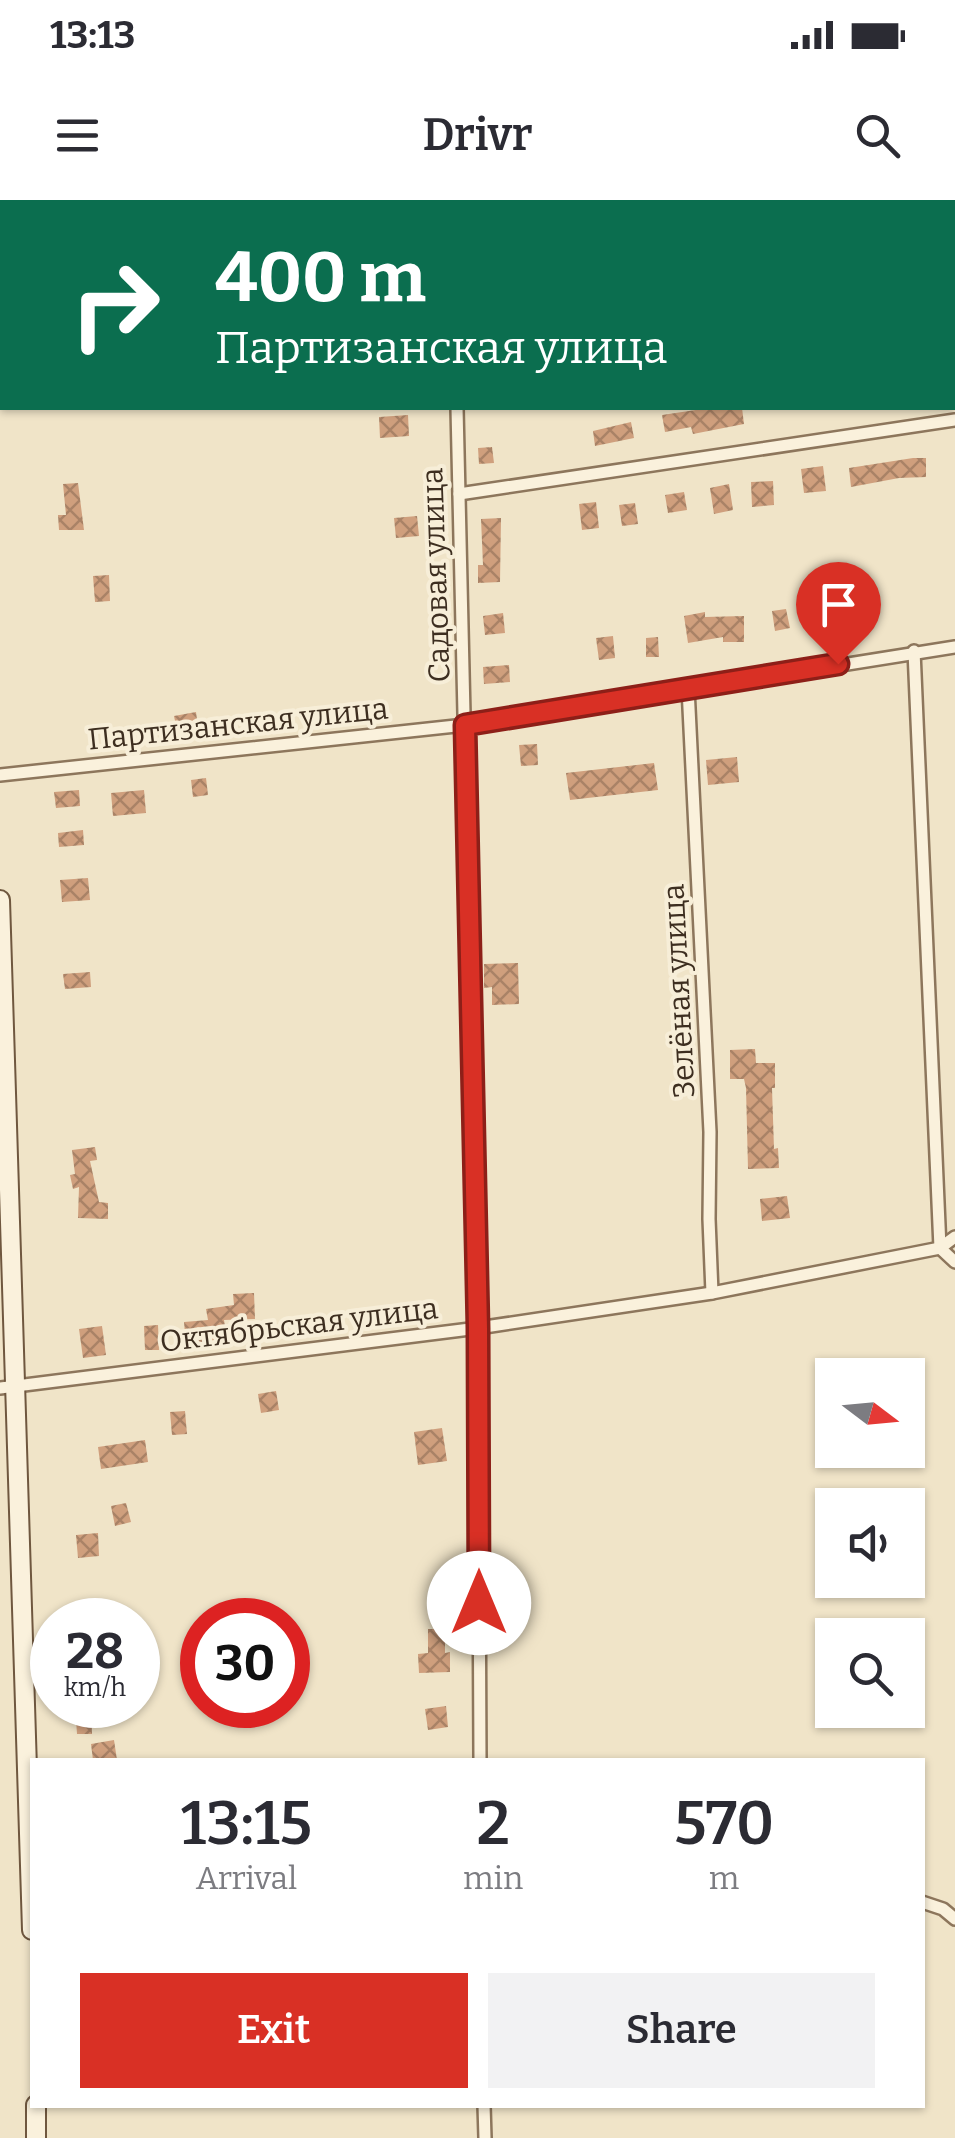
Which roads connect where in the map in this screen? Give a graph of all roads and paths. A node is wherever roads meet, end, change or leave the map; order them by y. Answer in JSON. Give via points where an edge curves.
{"nodes":[{"id":1,"x":456,"y":410,"type":"edge"},
{"id":2,"x":955,"y":420,"type":"edge"},
{"id":3,"x":459,"y":494,"type":"junction"},
{"id":4,"x":955,"y":647,"type":"edge"},
{"id":5,"x":914,"y":651,"type":"junction"},
{"id":6,"x":688,"y":688,"type":"junction"},
{"id":7,"x":465,"y":725,"type":"junction"},
{"id":8,"x":0,"y":776,"type":"edge"},
{"id":9,"x":0,"y":900,"type":"edge"},
{"id":10,"x":955,"y":1237,"type":"edge"},
{"id":11,"x":940,"y":1248,"type":"junction"},
{"id":12,"x":955,"y":1262,"type":"edge"},
{"id":13,"x":712,"y":1292,"type":"junction"},
{"id":14,"x":478,"y":1328,"type":"junction"},
{"id":15,"x":8,"y":1386,"type":"edge"},
{"id":16,"x":480,"y":1758,"type":"edge"},
{"id":17,"x":30,"y":1885,"type":"edge"},
{"id":18,"x":925,"y":1903,"type":"edge"},
{"id":19,"x":955,"y":1920,"type":"edge"},
{"id":20,"x":36,"y":2108,"type":"edge"},
{"id":21,"x":484,"y":2108,"type":"edge"},
{"id":22,"x":36,"y":2138,"type":"edge"},
{"id":23,"x":485,"y":2138,"type":"edge"}],
"edges":[{"from":1,"to":3,"type":"street","name":"Садовая улица"},
{"from":2,"to":3,"type":"street"},
{"from":3,"to":7,"type":"street","name":"Садовая улица"},
{"from":4,"to":5,"type":"street","name":"Партизанская улица"},
{"from":5,"to":6,"type":"street","name":"Партизанская улица"},
{"from":5,"to":11,"type":"street"},
{"from":6,"to":7,"type":"street","name":"Партизанская улица"},
{"from":6,"to":13,"type":"street","name":"Зелёная улица"},
{"from":7,"to":8,"type":"street","name":"Партизанская улица"},
{"from":7,"to":14,"type":"street","name":"Садовая улица"},
{"from":9,"to":15,"type":"street"},
{"from":10,"to":11,"type":"street","name":"Октябрьская улица"},
{"from":11,"to":12,"type":"street"},
{"from":11,"to":13,"type":"street","name":"Октябрьская улица"},
{"from":13,"to":14,"type":"street","name":"Октябрьская улица"},
{"from":14,"to":15,"type":"street","name":"Октябрьская улица"},
{"from":14,"to":16,"type":"street","name":"Садовая улица"},
{"from":15,"to":17,"type":"street"},
{"from":18,"to":19,"type":"street"},
{"from":20,"to":22,"type":"street"},
{"from":21,"to":23,"type":"street"}]}
